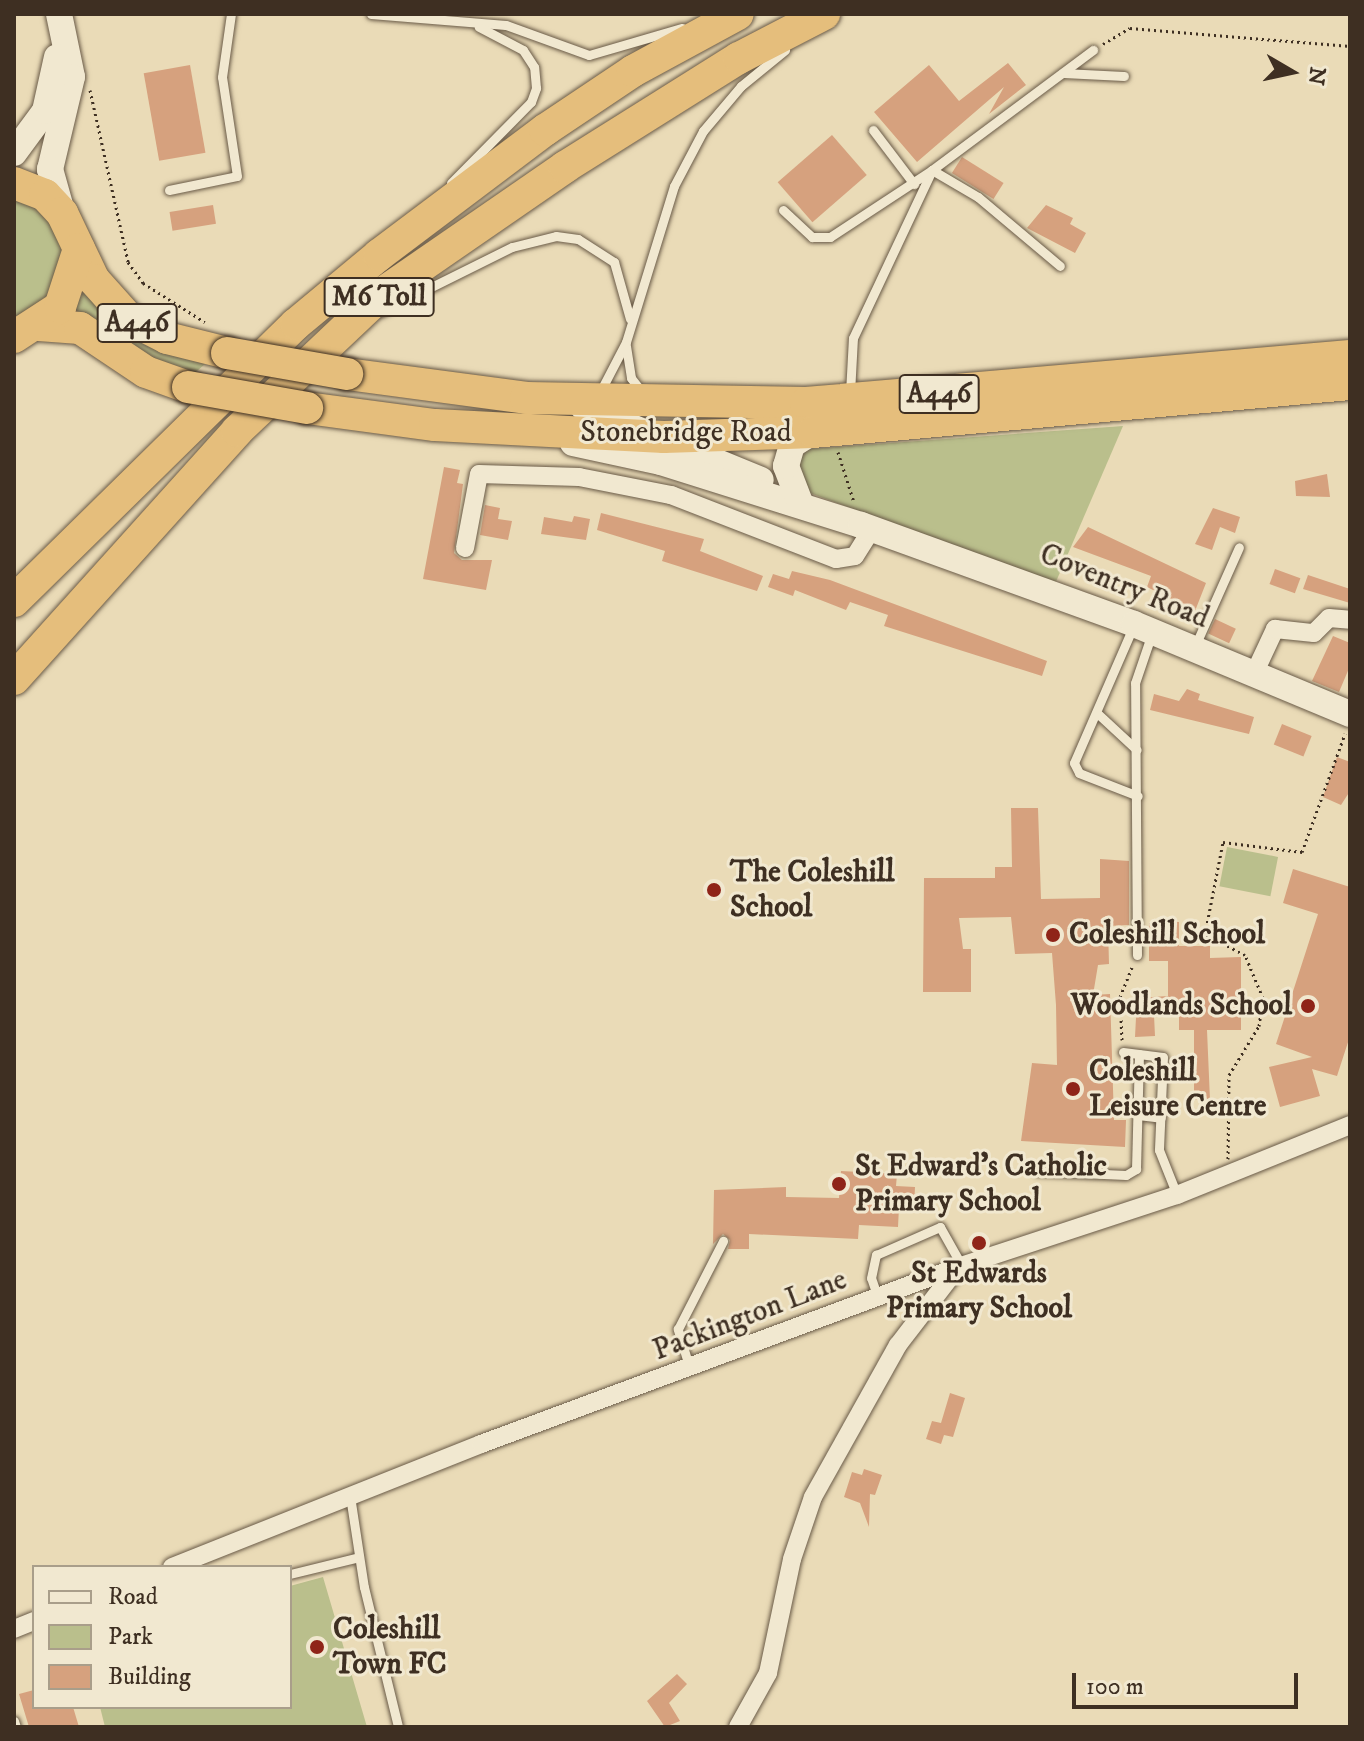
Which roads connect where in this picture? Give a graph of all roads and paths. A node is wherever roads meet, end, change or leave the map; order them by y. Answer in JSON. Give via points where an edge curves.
{"nodes":[{"id":1,"x":231,"y":14,"type":"edge"},
{"id":2,"x":371,"y":14,"type":"edge"},
{"id":3,"x":714,"y":14,"type":"edge"},
{"id":4,"x":738,"y":14,"type":"edge"},
{"id":5,"x":826,"y":14,"type":"edge"},
{"id":6,"x":60,"y":20,"type":"edge"},
{"id":7,"x":468,"y":23,"type":"junction"},
{"id":8,"x":1350,"y":46,"type":"edge"},
{"id":9,"x":1093,"y":50,"type":"joint"},
{"id":10,"x":1063,"y":73,"type":"junction"},
{"id":11,"x":1124,"y":76,"type":"dead end"},
{"id":12,"x":87,"y":81,"type":"dead end"},
{"id":13,"x":873,"y":130,"type":"dead end"},
{"id":14,"x":14,"y":153,"type":"edge"},
{"id":15,"x":932,"y":170,"type":"junction"},
{"id":16,"x":14,"y":183,"type":"edge"},
{"id":17,"x":914,"y":184,"type":"junction"},
{"id":18,"x":169,"y":190,"type":"dead end"},
{"id":19,"x":783,"y":210,"type":"dead end"},
{"id":20,"x":62,"y":213,"type":"junction"},
{"id":21,"x":79,"y":249,"type":"junction"},
{"id":22,"x":379,"y":255,"type":"junction"},
{"id":23,"x":1060,"y":266,"type":"dead end"},
{"id":24,"x":630,"y":322,"type":"junction"},
{"id":25,"x":27,"y":331,"type":"edge"},
{"id":26,"x":343,"y":331,"type":"junction"},
{"id":27,"x":220,"y":340,"type":"junction"},
{"id":28,"x":626,"y":342,"type":"junction"},
{"id":29,"x":1350,"y":356,"type":"edge"},
{"id":30,"x":1350,"y":384,"type":"edge"},
{"id":31,"x":526,"y":398,"type":"junction"},
{"id":32,"x":595,"y":401,"type":"junction"},
{"id":33,"x":672,"y":404,"type":"junction"},
{"id":34,"x":850,"y":414,"type":"junction"},
{"id":35,"x":813,"y":432,"type":"junction"},
{"id":36,"x":529,"y":433,"type":"junction"},
{"id":37,"x":664,"y":437,"type":"junction"},
{"id":38,"x":801,"y":505,"type":"junction"},
{"id":39,"x":872,"y":529,"type":"junction"},
{"id":40,"x":1239,"y":547,"type":"dead end"},
{"id":41,"x":465,"y":548,"type":"dead end"},
{"id":42,"x":14,"y":601,"type":"edge"},
{"id":43,"x":1350,"y":620,"type":"edge"},
{"id":44,"x":1144,"y":628,"type":"junction"},
{"id":45,"x":1194,"y":649,"type":"junction"},
{"id":46,"x":1254,"y":674,"type":"junction"},
{"id":47,"x":14,"y":679,"type":"edge"},
{"id":48,"x":1097,"y":713,"type":"junction"},
{"id":49,"x":1350,"y":717,"type":"edge"},
{"id":50,"x":1137,"y":750,"type":"junction"},
{"id":51,"x":1138,"y":796,"type":"junction"},
{"id":52,"x":1131,"y":856,"type":"dead end"},
{"id":53,"x":1141,"y":864,"type":"junction"},
{"id":54,"x":1137,"y":955,"type":"joint"},
{"id":55,"x":1123,"y":1052,"type":"joint"},
{"id":56,"x":1139,"y":1054,"type":"junction"},
{"id":57,"x":1138,"y":1115,"type":"junction"},
{"id":58,"x":1161,"y":1118,"type":"junction"},
{"id":59,"x":1350,"y":1125,"type":"edge"},
{"id":60,"x":1037,"y":1171,"type":"dead end"},
{"id":61,"x":1233,"y":1173,"type":"junction"},
{"id":62,"x":1177,"y":1195,"type":"junction"},
{"id":63,"x":723,"y":1241,"type":"dead end"},
{"id":64,"x":960,"y":1266,"type":"junction"},
{"id":65,"x":878,"y":1298,"type":"junction"},
{"id":66,"x":690,"y":1370,"type":"junction"},
{"id":67,"x":350,"y":1496,"type":"junction"},
{"id":68,"x":359,"y":1557,"type":"junction"},
{"id":69,"x":177,"y":1565,"type":"edge"},
{"id":70,"x":292,"y":1574,"type":"edge"},
{"id":71,"x":14,"y":1721,"type":"edge"},
{"id":72,"x":16,"y":1727,"type":"edge"},
{"id":73,"x":398,"y":1727,"type":"edge"},
{"id":74,"x":738,"y":1727,"type":"edge"}],
"edges":[{"from":1,"to":18,"type":"lane","via":[[222,77],[237,176]]},
{"from":2,"to":7,"type":"lane"},
{"from":3,"to":7,"type":"lane","via":[[651,41],[589,55],[506,25]]},
{"from":4,"to":22,"type":"highway","number":"M6 Toll","via":[[633,71],[545,130]]},
{"from":5,"to":24,"type":"lane","via":[[741,86],[703,131],[661,220]]},
{"from":5,"to":26,"type":"highway","number":"M6 Toll","via":[[739,58],[565,167],[384,292]]},
{"from":6,"to":14,"type":"main road","via":[[45,111]]},
{"from":6,"to":20,"type":"main road","via":[[72,77],[50,169]]},
{"from":7,"to":22,"type":"lane","via":[[523,50],[534,67],[531,102]]},
{"from":8,"to":9,"type":"path","via":[[1130,28]]},
{"from":9,"to":10,"type":"lane"},
{"from":10,"to":11,"type":"lane"},
{"from":10,"to":15,"type":"lane"},
{"from":12,"to":27,"type":"path","via":[[128,262],[173,306]]},
{"from":13,"to":17,"type":"lane"},
{"from":15,"to":17,"type":"lane"},
{"from":15,"to":23,"type":"lane","via":[[978,197]]},
{"from":15,"to":34,"type":"lane","via":[[853,338]]},
{"from":16,"to":20,"type":"highway","number":"A446","via":[[45,195]]},
{"from":17,"to":19,"type":"lane","via":[[830,237],[812,237]]},
{"from":20,"to":21,"type":"highway","number":"A446"},
{"from":21,"to":25,"type":"highway","number":"A446","via":[[66,297]]},
{"from":21,"to":27,"type":"highway","name":"Stonebridge Road","number":"A446","via":[[101,291],[128,318],[167,338]]},
{"from":22,"to":42,"type":"highway","number":"M6 Toll","via":[[296,324]]},
{"from":24,"to":26,"type":"lane","via":[[614,262],[578,239],[556,236],[512,247]]},
{"from":24,"to":28,"type":"lane"},
{"from":25,"to":36,"type":"highway","name":"Stonebridge Road","number":"A446","bridge":true,"via":[[80,328],[146,372],[188,387],[307,408]]},
{"from":26,"to":47,"type":"highway","number":"M6 Toll","via":[[237,431]]},
{"from":27,"to":31,"type":"highway","name":"Stonebridge Road","number":"A446","bridge":true,"via":[[347,374]]},
{"from":28,"to":32,"type":"lane"},
{"from":28,"to":33,"type":"lane","via":[[631,378],[643,393]]},
{"from":29,"to":34,"type":"highway","name":"Stonebridge Road","number":"A446"},
{"from":30,"to":34,"type":"highway","name":"Stonebridge Road","number":"A446"},
{"from":31,"to":32,"type":"highway","name":"Stonebridge Road","number":"A446"},
{"from":31,"to":37,"type":"main road","via":[[611,414]]},
{"from":32,"to":33,"type":"highway","name":"Stonebridge Road","number":"A446"},
{"from":33,"to":34,"type":"highway","name":"Stonebridge Road","number":"A446"},
{"from":34,"to":35,"type":"highway","name":"Stonebridge Road","number":"A446"},
{"from":35,"to":37,"type":"highway","name":"Stonebridge Road","number":"A446"},
{"from":35,"to":38,"type":"main road","via":[[792,445],[786,466]]},
{"from":36,"to":37,"type":"highway","name":"Stonebridge Road","number":"A446"},
{"from":36,"to":38,"type":"main road","via":[[661,462]]},
{"from":37,"to":38,"type":"main road"},
{"from":38,"to":39,"type":"main road","name":"Coventry Road"},
{"from":39,"to":41,"type":"street","via":[[855,556],[836,559],[671,495],[545,475],[479,474]]},
{"from":39,"to":44,"type":"main road","name":"Coventry Road"},
{"from":40,"to":45,"type":"lane"},
{"from":43,"to":46,"type":"street","via":[[1329,618],[1314,633],[1275,629]]},
{"from":44,"to":45,"type":"main road","name":"Coventry Road"},
{"from":44,"to":48,"type":"lane"},
{"from":44,"to":50,"type":"lane","via":[[1135,683]]},
{"from":45,"to":46,"type":"main road","name":"Coventry Road"},
{"from":46,"to":49,"type":"main road","name":"Coventry Road"},
{"from":48,"to":50,"type":"lane"},
{"from":48,"to":51,"type":"lane","via":[[1074,763],[1079,773]]},
{"from":49,"to":61,"type":"path","via":[[1302,852],[1223,842],[1205,934],[1245,955],[1263,998],[1259,1026],[1229,1075],[1225,1149]]},
{"from":50,"to":51,"type":"lane"},
{"from":51,"to":53,"type":"lane"},
{"from":52,"to":53,"type":"lane"},
{"from":53,"to":54,"type":"lane"},
{"from":54,"to":55,"type":"path","via":[[1120,997]]},
{"from":55,"to":56,"type":"lane"},
{"from":56,"to":57,"type":"lane"},
{"from":56,"to":58,"type":"lane","via":[[1163,1057]]},
{"from":57,"to":58,"type":"lane"},
{"from":57,"to":60,"type":"lane","via":[[1132,1173]]},
{"from":58,"to":62,"type":"lane","via":[[1159,1150]]},
{"from":59,"to":61,"type":"street","name":"Packington Lane"},
{"from":61,"to":62,"type":"street","name":"Packington Lane"},
{"from":62,"to":64,"type":"street","name":"Packington Lane"},
{"from":63,"to":66,"type":"lane","via":[[678,1329]]},
{"from":64,"to":65,"type":"street","name":"Packington Lane"},
{"from":64,"to":65,"type":"lane","via":[[940,1227],[876,1255],[871,1278]]},
{"from":64,"to":74,"type":"street","via":[[891,1357],[813,1497],[792,1559],[768,1673]]},
{"from":65,"to":66,"type":"street","name":"Packington Lane"},
{"from":66,"to":67,"type":"street","name":"Packington Lane"},
{"from":67,"to":68,"type":"lane"},
{"from":67,"to":69,"type":"street","name":"Packington Lane"},
{"from":68,"to":70,"type":"lane"},
{"from":68,"to":73,"type":"lane"},
{"from":71,"to":72,"type":"lane"}]}
